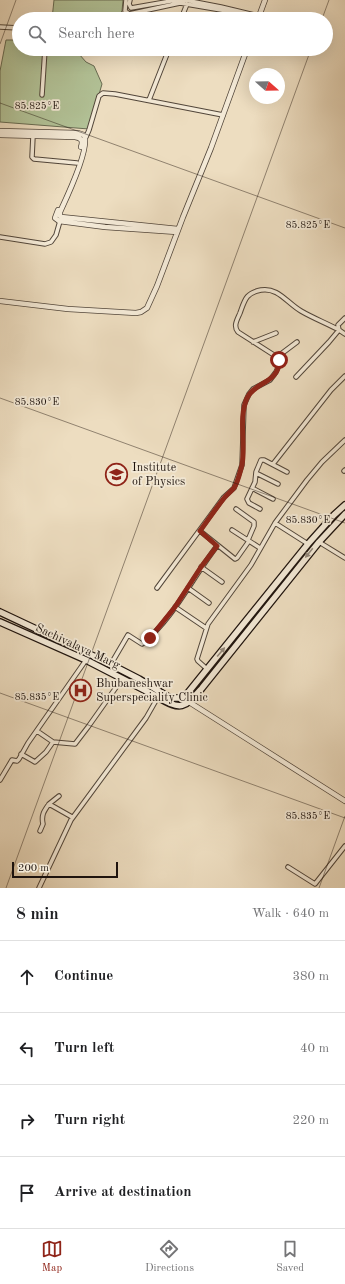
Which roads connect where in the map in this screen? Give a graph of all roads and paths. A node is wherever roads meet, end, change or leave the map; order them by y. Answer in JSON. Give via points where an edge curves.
{"nodes":[{"id":1,"x":126,"y":0,"type":"edge"},
{"id":2,"x":130,"y":0,"type":"edge"},
{"id":3,"x":265,"y":0,"type":"edge"},
{"id":4,"x":187,"y":4,"type":"junction"},
{"id":5,"x":126,"y":12,"type":"edge"},
{"id":6,"x":138,"y":12,"type":"edge"},
{"id":7,"x":184,"y":12,"type":"edge"},
{"id":8,"x":231,"y":12,"type":"edge"},
{"id":9,"x":237,"y":12,"type":"edge"},
{"id":10,"x":260,"y":12,"type":"edge"},
{"id":11,"x":0,"y":27,"type":"edge"},
{"id":12,"x":12,"y":28,"type":"edge"},
{"id":13,"x":45,"y":56,"type":"edge"},
{"id":14,"x":166,"y":56,"type":"edge"},
{"id":15,"x":245,"y":56,"type":"edge"},
{"id":16,"x":42,"y":95,"type":"dead end"},
{"id":17,"x":149,"y":100,"type":"junction"},
{"id":18,"x":224,"y":115,"type":"junction"},
{"id":19,"x":0,"y":131,"type":"edge"},
{"id":20,"x":0,"y":135,"type":"edge"},
{"id":21,"x":33,"y":136,"type":"junction"},
{"id":22,"x":86,"y":137,"type":"junction"},
{"id":23,"x":78,"y":163,"type":"junction"},
{"id":24,"x":60,"y":221,"type":"junction"},
{"id":25,"x":178,"y":231,"type":"junction"},
{"id":26,"x":0,"y":237,"type":"edge"},
{"id":27,"x":0,"y":301,"type":"edge"},
{"id":28,"x":345,"y":318,"type":"edge"},
{"id":29,"x":339,"y":330,"type":"junction"},
{"id":30,"x":276,"y":333,"type":"dead end"},
{"id":31,"x":345,"y":334,"type":"edge"},
{"id":32,"x":253,"y":342,"type":"junction"},
{"id":33,"x":297,"y":342,"type":"dead end"},
{"id":34,"x":277,"y":357,"type":"junction"},
{"id":35,"x":345,"y":376,"type":"edge"},
{"id":36,"x":296,"y":377,"type":"dead end"},
{"id":37,"x":345,"y":440,"type":"edge"},
{"id":38,"x":273,"y":464,"type":"junction"},
{"id":39,"x":287,"y":472,"type":"dead end"},
{"id":40,"x":256,"y":473,"type":"junction"},
{"id":41,"x":278,"y":484,"type":"dead end"},
{"id":42,"x":252,"y":488,"type":"junction"},
{"id":43,"x":273,"y":499,"type":"dead end"},
{"id":44,"x":345,"y":505,"type":"edge"},
{"id":45,"x":236,"y":509,"type":"dead end"},
{"id":46,"x":260,"y":510,"type":"dead end"},
{"id":47,"x":335,"y":514,"type":"junction"},
{"id":48,"x":345,"y":514,"type":"edge"},
{"id":49,"x":340,"y":519,"type":"junction"},
{"id":50,"x":275,"y":523,"type":"junction"},
{"id":51,"x":232,"y":530,"type":"dead end"},
{"id":52,"x":200,"y":531,"type":"junction"},
{"id":53,"x":249,"y":541,"type":"junction"},
{"id":54,"x":319,"y":542,"type":"junction"},
{"id":55,"x":308,"y":544,"type":"junction"},
{"id":56,"x":217,"y":546,"type":"junction"},
{"id":57,"x":260,"y":548,"type":"junction"},
{"id":58,"x":345,"y":558,"type":"edge"},
{"id":59,"x":201,"y":567,"type":"junction"},
{"id":60,"x":222,"y":582,"type":"dead end"},
{"id":61,"x":157,"y":588,"type":"dead end"},
{"id":62,"x":188,"y":588,"type":"junction"},
{"id":63,"x":209,"y":603,"type":"dead end"},
{"id":64,"x":175,"y":607,"type":"junction"},
{"id":65,"x":0,"y":612,"type":"edge"},
{"id":66,"x":0,"y":622,"type":"edge"},
{"id":67,"x":206,"y":628,"type":"junction"},
{"id":68,"x":99,"y":658,"type":"junction"},
{"id":69,"x":86,"y":660,"type":"junction"},
{"id":70,"x":111,"y":664,"type":"junction"},
{"id":71,"x":95,"y":665,"type":"junction"},
{"id":72,"x":207,"y":669,"type":"junction"},
{"id":73,"x":122,"y":679,"type":"junction"},
{"id":74,"x":158,"y":697,"type":"junction"},
{"id":75,"x":189,"y":702,"type":"junction"},
{"id":76,"x":37,"y":731,"type":"junction"},
{"id":77,"x":53,"y":742,"type":"junction"},
{"id":78,"x":21,"y":754,"type":"junction"},
{"id":79,"x":0,"y":780,"type":"edge"},
{"id":80,"x":59,"y":796,"type":"dead end"},
{"id":81,"x":345,"y":801,"type":"edge"},
{"id":82,"x":51,"y":804,"type":"junction"},
{"id":83,"x":72,"y":817,"type":"junction"},
{"id":84,"x":40,"y":831,"type":"dead end"},
{"id":85,"x":345,"y":846,"type":"edge"},
{"id":86,"x":288,"y":867,"type":"dead end"},
{"id":87,"x":39,"y":888,"type":"edge"}],
"edges":[{"from":1,"to":5,"type":"street"},
{"from":2,"to":9,"type":"street","via":[[131,8],[185,0]]},
{"from":3,"to":10,"type":"street"},
{"from":4,"to":6,"type":"street","via":[[180,3]]},
{"from":4,"to":7,"type":"street"},
{"from":4,"to":8,"type":"street"},
{"from":11,"to":12,"type":"street"},
{"from":13,"to":16,"type":"street"},
{"from":14,"to":17,"type":"street"},
{"from":15,"to":18,"type":"street"},
{"from":17,"to":18,"type":"street"},
{"from":17,"to":22,"type":"street","via":[[101,94]]},
{"from":18,"to":25,"type":"street"},
{"from":19,"to":22,"type":"street","via":[[78,133]]},
{"from":20,"to":21,"type":"street"},
{"from":21,"to":23,"type":"street","via":[[34,160]]},
{"from":21,"to":23,"type":"street","via":[[79,137],[82,141]]},
{"from":22,"to":25,"type":"street","via":[[77,173],[60,216]]},
{"from":23,"to":24,"type":"street","via":[[55,217]]},
{"from":24,"to":25,"type":"street","via":[[105,227]]},
{"from":24,"to":26,"type":"street","via":[[56,235],[51,242],[45,244]]},
{"from":25,"to":27,"type":"street","via":[[149,304],[141,312],[68,309]]},
{"from":28,"to":29,"type":"street","via":[[338,325]]},
{"from":29,"to":31,"type":"street"},
{"from":29,"to":32,"type":"street","via":[[299,310],[282,296],[268,289],[248,295],[235,323],[235,329]]},
{"from":29,"to":36,"type":"street"},
{"from":30,"to":32,"type":"street"},
{"from":32,"to":34,"type":"street"},
{"from":33,"to":34,"type":"street"},
{"from":34,"to":52,"type":"street","via":[[279,365],[276,372],[270,380],[253,389],[244,405],[242,465],[234,488]]},
{"from":35,"to":38,"type":"street"},
{"from":37,"to":50,"type":"street","via":[[322,462]]},
{"from":38,"to":39,"type":"street"},
{"from":38,"to":40,"type":"street","via":[[262,459]]},
{"from":40,"to":41,"type":"street"},
{"from":40,"to":42,"type":"street"},
{"from":42,"to":43,"type":"street"},
{"from":42,"to":46,"type":"street","via":[[247,501]]},
{"from":44,"to":47,"type":"main road"},
{"from":45,"to":53,"type":"street","via":[[254,522]]},
{"from":47,"to":49,"type":"main road"},
{"from":47,"to":55,"type":"main road"},
{"from":48,"to":49,"type":"main road"},
{"from":49,"to":54,"type":"main road"},
{"from":50,"to":55,"type":"street"},
{"from":50,"to":57,"type":"street"},
{"from":51,"to":53,"type":"street"},
{"from":52,"to":56,"type":"street"},
{"from":52,"to":61,"type":"street"},
{"from":53,"to":56,"type":"street","via":[[235,559]]},
{"from":53,"to":57,"type":"street"},
{"from":54,"to":58,"type":"street"},
{"from":54,"to":75,"type":"main road","one_way":true},
{"from":72,"to":55,"type":"main road","one_way":true},
{"from":56,"to":59,"type":"street"},
{"from":57,"to":67,"type":"street"},
{"from":59,"to":60,"type":"street"},
{"from":59,"to":62,"type":"street"},
{"from":62,"to":63,"type":"street"},
{"from":62,"to":64,"type":"street"},
{"from":64,"to":67,"type":"street"},
{"from":64,"to":70,"type":"street","via":[[161,626],[142,644],[128,635]]},
{"from":65,"to":68,"type":"main road"},
{"from":66,"to":69,"type":"main road","name":"Sachivalaya Marg"},
{"from":67,"to":72,"type":"street","via":[[197,659]]},
{"from":68,"to":70,"type":"main road"},
{"from":68,"to":71,"type":"main road"},
{"from":69,"to":71,"type":"main road","name":"Sachivalaya Marg"},
{"from":69,"to":76,"type":"street"},
{"from":70,"to":72,"type":"main road","via":[[174,699],[187,694]]},
{"from":71,"to":73,"type":"main road","name":"Sachivalaya Marg"},
{"from":73,"to":74,"type":"main road","name":"Sachivalaya Marg"},
{"from":73,"to":77,"type":"street","via":[[75,744]]},
{"from":74,"to":75,"type":"main road","name":"Sachivalaya Marg","via":[[174,706]]},
{"from":74,"to":83,"type":"street","via":[[146,718]]},
{"from":75,"to":81,"type":"street"},
{"from":76,"to":77,"type":"street"},
{"from":76,"to":78,"type":"street"},
{"from":77,"to":78,"type":"street","via":[[35,762]]},
{"from":78,"to":79,"type":"street","via":[[18,761],[12,760]]},
{"from":80,"to":82,"type":"street"},
{"from":82,"to":83,"type":"street"},
{"from":82,"to":84,"type":"street","via":[[43,811]]},
{"from":83,"to":87,"type":"street"},
{"from":85,"to":86,"type":"street","via":[[315,884]]}]}
